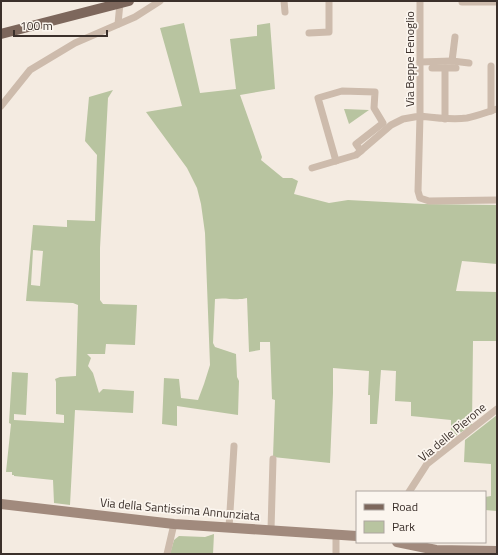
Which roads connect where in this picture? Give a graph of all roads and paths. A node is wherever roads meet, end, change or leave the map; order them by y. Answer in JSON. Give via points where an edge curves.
{"nodes":[{"id":1,"x":160,"y":1,"type":"edge"},
{"id":2,"x":284,"y":1,"type":"edge"},
{"id":3,"x":329,"y":1,"type":"edge"},
{"id":4,"x":420,"y":1,"type":"edge"},
{"id":5,"x":124,"y":2,"type":"edge"},
{"id":6,"x":462,"y":2,"type":"edge"},
{"id":7,"x":497,"y":2,"type":"edge"},
{"id":8,"x":285,"y":12,"type":"dead end"},
{"id":9,"x":118,"y":24,"type":"junction"},
{"id":10,"x":309,"y":32,"type":"dead end"},
{"id":11,"x":1,"y":34,"type":"edge"},
{"id":12,"x":455,"y":37,"type":"dead end"},
{"id":13,"x":452,"y":61,"type":"junction"},
{"id":14,"x":420,"y":62,"type":"junction"},
{"id":15,"x":469,"y":63,"type":"dead end"},
{"id":16,"x":491,"y":66,"type":"dead end"},
{"id":17,"x":432,"y":68,"type":"dead end"},
{"id":18,"x":445,"y":68,"type":"junction"},
{"id":19,"x":456,"y":68,"type":"dead end"},
{"id":20,"x":1,"y":106,"type":"edge"},
{"id":21,"x":494,"y":110,"type":"edge"},
{"id":22,"x":420,"y":116,"type":"junction"},
{"id":23,"x":445,"y":119,"type":"junction"},
{"id":24,"x":361,"y":151,"type":"junction"},
{"id":25,"x":336,"y":161,"type":"junction"},
{"id":26,"x":312,"y":168,"type":"dead end"},
{"id":27,"x":497,"y":200,"type":"edge"},
{"id":28,"x":497,"y":409,"type":"edge"},
{"id":29,"x":234,"y":446,"type":"dead end"},
{"id":30,"x":273,"y":459,"type":"dead end"},
{"id":31,"x":410,"y":491,"type":"edge"},
{"id":32,"x":1,"y":504,"type":"edge"},
{"id":33,"x":174,"y":524,"type":"junction"},
{"id":34,"x":229,"y":528,"type":"junction"},
{"id":35,"x":271,"y":530,"type":"junction"},
{"id":36,"x":336,"y":534,"type":"junction"},
{"id":37,"x":356,"y":536,"type":"edge"},
{"id":38,"x":402,"y":543,"type":"edge"},
{"id":39,"x":497,"y":551,"type":"edge"},
{"id":40,"x":168,"y":554,"type":"edge"},
{"id":41,"x":336,"y":554,"type":"edge"}],
"edges":[{"from":1,"to":9,"type":"street","via":[[135,17]]},
{"from":2,"to":8,"type":"street"},
{"from":3,"to":10,"type":"street","via":[[329,32]]},
{"from":4,"to":14,"type":"street","name":"Via Beppe Fenoglio"},
{"from":5,"to":9,"type":"street"},
{"from":5,"to":11,"type":"main road"},
{"from":6,"to":7,"type":"street"},
{"from":9,"to":20,"type":"street","via":[[75,43],[30,70]]},
{"from":12,"to":13,"type":"street"},
{"from":13,"to":14,"type":"street"},
{"from":13,"to":15,"type":"street"},
{"from":14,"to":22,"type":"street","name":"Via Beppe Fenoglio"},
{"from":16,"to":21,"type":"street"},
{"from":17,"to":18,"type":"street"},
{"from":18,"to":19,"type":"street"},
{"from":18,"to":23,"type":"street"},
{"from":21,"to":23,"type":"street","via":[[469,118]]},
{"from":22,"to":23,"type":"street"},
{"from":22,"to":24,"type":"street","via":[[403,119],[391,125]]},
{"from":22,"to":27,"type":"street","via":[[420,198],[429,201]]},
{"from":24,"to":25,"type":"street"},
{"from":24,"to":25,"type":"street","via":[[356,144],[383,123],[374,108],[374,92],[342,91],[318,98]]},
{"from":25,"to":26,"type":"street"},
{"from":28,"to":31,"type":"street","name":"Via delle Pierone","via":[[428,464]]},
{"from":29,"to":34,"type":"street"},
{"from":30,"to":35,"type":"street"},
{"from":32,"to":33,"type":"street","name":"Via della Santissima Annunziata"},
{"from":33,"to":34,"type":"street","name":"Via della Santissima Annunziata"},
{"from":33,"to":40,"type":"street"},
{"from":34,"to":35,"type":"street","name":"Via della Santissima Annunziata"},
{"from":35,"to":36,"type":"street","name":"Via della Santissima Annunziata"},
{"from":36,"to":37,"type":"street","name":"Via della Santissima Annunziata"},
{"from":36,"to":41,"type":"street"},
{"from":38,"to":39,"type":"street","via":[[436,550]]}]}
